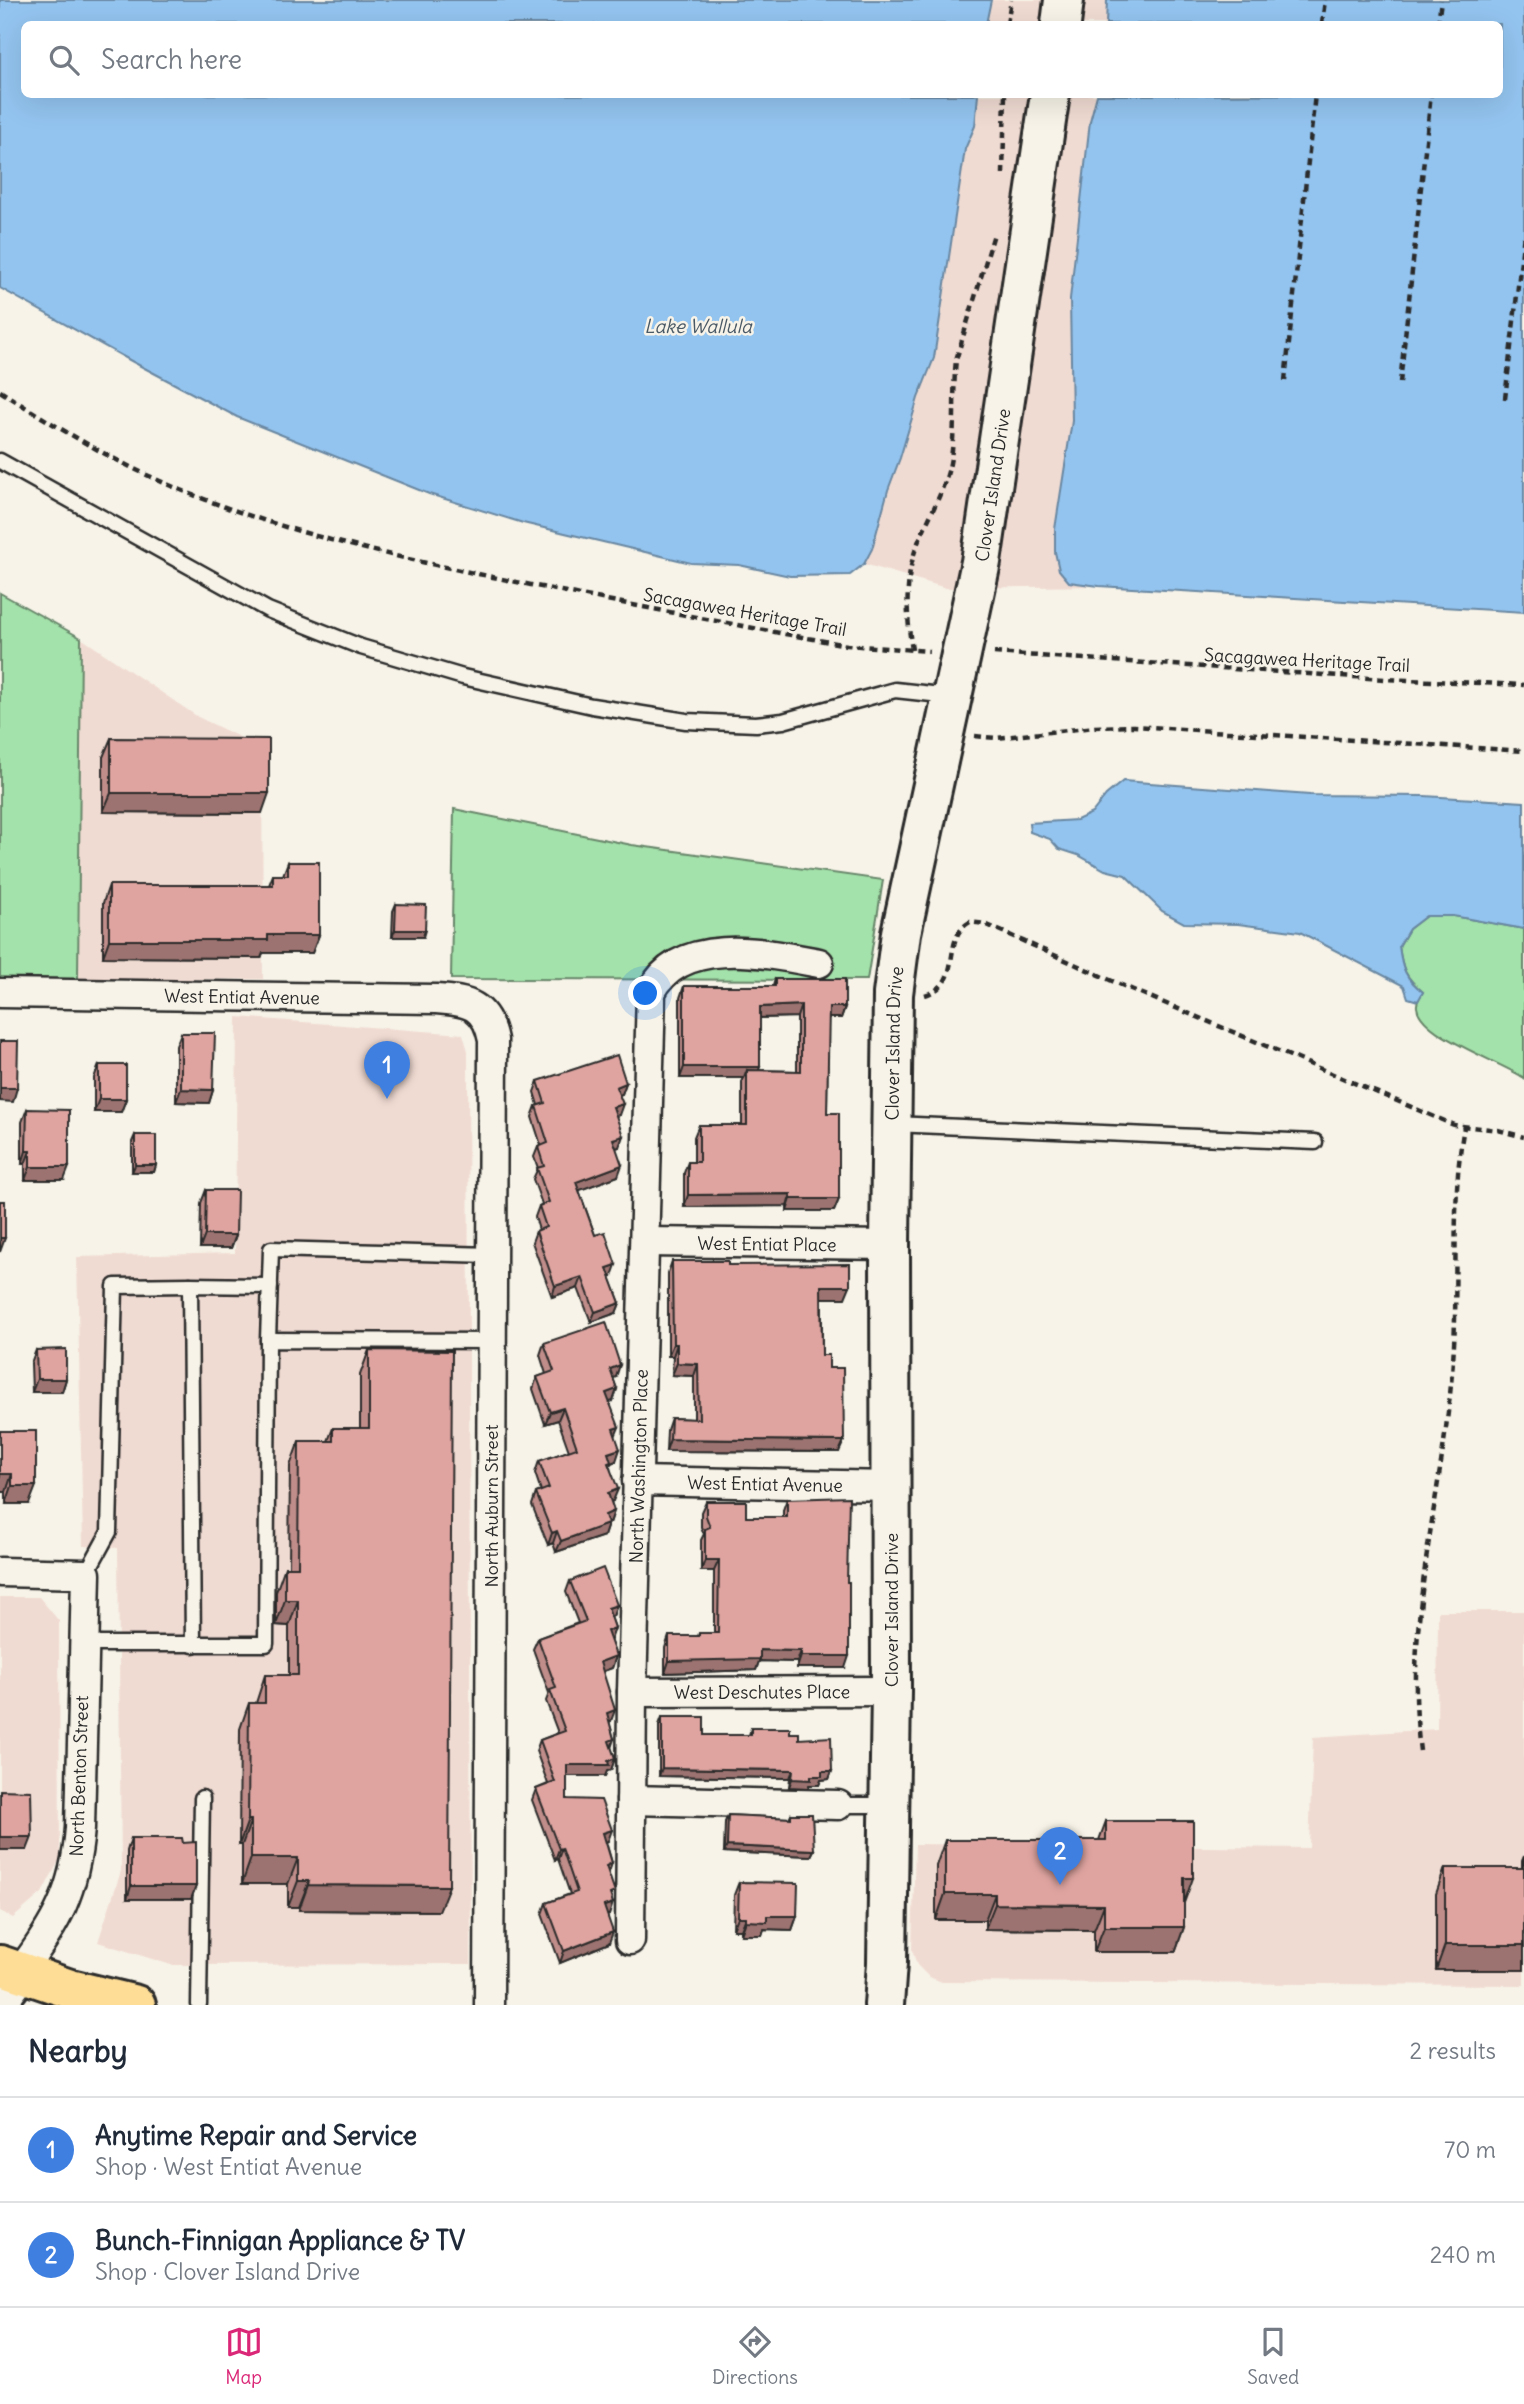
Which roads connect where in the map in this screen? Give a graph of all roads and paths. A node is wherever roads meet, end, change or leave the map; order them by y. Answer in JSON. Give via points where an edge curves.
{"nodes":[{"id":1,"x":1011,"y":0,"type":"edge"},
{"id":2,"x":1064,"y":0,"type":"edge"},
{"id":3,"x":1325,"y":0,"type":"edge"},
{"id":4,"x":1441,"y":0,"type":"edge"},
{"id":5,"x":1008,"y":21,"type":"edge"},
{"id":6,"x":1060,"y":21,"type":"edge"},
{"id":7,"x":1322,"y":21,"type":"edge"},
{"id":8,"x":1438,"y":21,"type":"edge"},
{"id":9,"x":1005,"y":98,"type":"edge"},
{"id":10,"x":1049,"y":98,"type":"edge"},
{"id":11,"x":1315,"y":98,"type":"edge"},
{"id":12,"x":1431,"y":98,"type":"edge"},
{"id":13,"x":1002,"y":183,"type":"dead end"},
{"id":14,"x":995,"y":229,"type":"dead end"},
{"id":15,"x":1524,"y":234,"type":"edge"},
{"id":16,"x":1285,"y":381,"type":"dead end"},
{"id":17,"x":1400,"y":383,"type":"dead end"},
{"id":18,"x":0,"y":391,"type":"edge"},
{"id":19,"x":1505,"y":399,"type":"dead end"},
{"id":20,"x":0,"y":461,"type":"edge"},
{"id":21,"x":912,"y":650,"type":"junction"},
{"id":22,"x":962,"y":652,"type":"junction"},
{"id":23,"x":1524,"y":685,"type":"edge"},
{"id":24,"x":951,"y":697,"type":"junction"},
{"id":25,"x":970,"y":735,"type":"dead end"},
{"id":26,"x":1524,"y":751,"type":"edge"},
{"id":27,"x":819,"y":963,"type":"dead end"},
{"id":28,"x":0,"y":993,"type":"edge"},
{"id":29,"x":921,"y":995,"type":"dead end"},
{"id":30,"x":481,"y":1011,"type":"joint"},
{"id":31,"x":892,"y":1124,"type":"junction"},
{"id":32,"x":1464,"y":1126,"type":"junction"},
{"id":33,"x":1524,"y":1137,"type":"edge"},
{"id":34,"x":1315,"y":1142,"type":"dead end"},
{"id":35,"x":645,"y":1242,"type":"junction"},
{"id":36,"x":890,"y":1245,"type":"junction"},
{"id":37,"x":492,"y":1255,"type":"junction"},
{"id":38,"x":190,"y":1285,"type":"junction"},
{"id":39,"x":270,"y":1286,"type":"junction"},
{"id":40,"x":268,"y":1340,"type":"junction"},
{"id":41,"x":492,"y":1340,"type":"junction"},
{"id":42,"x":637,"y":1481,"type":"junction"},
{"id":43,"x":891,"y":1486,"type":"junction"},
{"id":44,"x":0,"y":1572,"type":"edge"},
{"id":45,"x":86,"y":1574,"type":"junction"},
{"id":46,"x":84,"y":1644,"type":"junction"},
{"id":47,"x":193,"y":1645,"type":"junction"},
{"id":48,"x":891,"y":1691,"type":"junction"},
{"id":49,"x":632,"y":1692,"type":"junction"},
{"id":50,"x":1420,"y":1751,"type":"dead end"},
{"id":51,"x":202,"y":1798,"type":"dead end"},
{"id":52,"x":631,"y":1800,"type":"junction"},
{"id":53,"x":838,"y":1805,"type":"joint"},
{"id":54,"x":889,"y":1805,"type":"junction"},
{"id":55,"x":630,"y":1940,"type":"dead end"},
{"id":56,"x":7,"y":1979,"type":"edge"},
{"id":57,"x":136,"y":2005,"type":"edge"},
{"id":58,"x":199,"y":2005,"type":"edge"},
{"id":59,"x":489,"y":2005,"type":"edge"},
{"id":60,"x":884,"y":2005,"type":"edge"}],
"edges":[{"from":1,"to":5,"type":"path"},
{"from":2,"to":6,"type":"street"},
{"from":3,"to":7,"type":"path"},
{"from":4,"to":8,"type":"path"},
{"from":9,"to":13,"type":"path"},
{"from":10,"to":22,"type":"street","name":"Clover Island Drive","via":[[981,562]]},
{"from":11,"to":16,"type":"path"},
{"from":12,"to":17,"type":"path"},
{"from":14,"to":21,"type":"path","via":[[956,360],[954,438],[948,472],[911,567],[907,605]]},
{"from":15,"to":19,"type":"path"},
{"from":18,"to":21,"type":"path","name":"Sacagawea Heritage Trail","via":[[156,479],[312,536],[399,558],[785,634]]},
{"from":20,"to":24,"type":"lane","via":[[268,610],[361,647],[463,677],[592,706],[687,721],[756,724],[783,721],[895,690]]},
{"from":21,"to":22,"type":"path","name":"Sacagawea Heritage Trail"},
{"from":22,"to":23,"type":"path","name":"Sacagawea Heritage Trail"},
{"from":22,"to":24,"type":"street","name":"Clover Island Drive"},
{"from":24,"to":31,"type":"street","name":"Clover Island Drive","via":[[896,959]]},
{"from":25,"to":26,"type":"path","via":[[996,738],[1133,726]]},
{"from":27,"to":35,"type":"street","name":"North Washington Place","via":[[713,953],[687,959],[657,979],[650,992]]},
{"from":28,"to":30,"type":"street","name":"West Entiat Avenue","via":[[436,999],[461,1001]]},
{"from":29,"to":32,"type":"path","via":[[942,986],[956,937],[965,925],[985,924]]},
{"from":30,"to":37,"type":"street","name":"North Auburn Street","via":[[493,1040]]},
{"from":31,"to":34,"type":"lane"},
{"from":31,"to":36,"type":"street","name":"Clover Island Drive"},
{"from":32,"to":33,"type":"path"},
{"from":32,"to":50,"type":"path","via":[[1455,1202],[1453,1361],[1417,1635],[1415,1696]]},
{"from":35,"to":36,"type":"street","name":"West Entiat Place"},
{"from":35,"to":42,"type":"street","name":"North Washington Place"},
{"from":36,"to":43,"type":"street","name":"Clover Island Drive"},
{"from":37,"to":39,"type":"lane","via":[[271,1249]]},
{"from":37,"to":41,"type":"street","name":"North Auburn Street"},
{"from":38,"to":39,"type":"lane"},
{"from":38,"to":45,"type":"lane","via":[[115,1286],[108,1532]]},
{"from":38,"to":47,"type":"lane"},
{"from":39,"to":40,"type":"lane"},
{"from":40,"to":41,"type":"lane"},
{"from":40,"to":47,"type":"lane","via":[[266,1644]]},
{"from":41,"to":59,"type":"street","name":"North Auburn Street"},
{"from":42,"to":43,"type":"street","name":"West Entiat Avenue"},
{"from":42,"to":49,"type":"street","name":"North Washington Place"},
{"from":43,"to":48,"type":"street","name":"Clover Island Drive"},
{"from":44,"to":45,"type":"street"},
{"from":45,"to":46,"type":"street","name":"North Benton Street"},
{"from":46,"to":47,"type":"lane"},
{"from":46,"to":56,"type":"street","name":"North Benton Street","via":[[77,1860],[47,1936]]},
{"from":48,"to":49,"type":"street","name":"West Deschutes Place"},
{"from":48,"to":54,"type":"street","name":"Clover Island Drive"},
{"from":49,"to":52,"type":"street","name":"North Washington Place"},
{"from":51,"to":58,"type":"lane"},
{"from":52,"to":53,"type":"street"},
{"from":52,"to":55,"type":"street","name":"North Washington Place"},
{"from":53,"to":54,"type":"lane"},
{"from":54,"to":60,"type":"street","name":"Clover Island Drive"},
{"from":56,"to":57,"type":"main road"}]}
